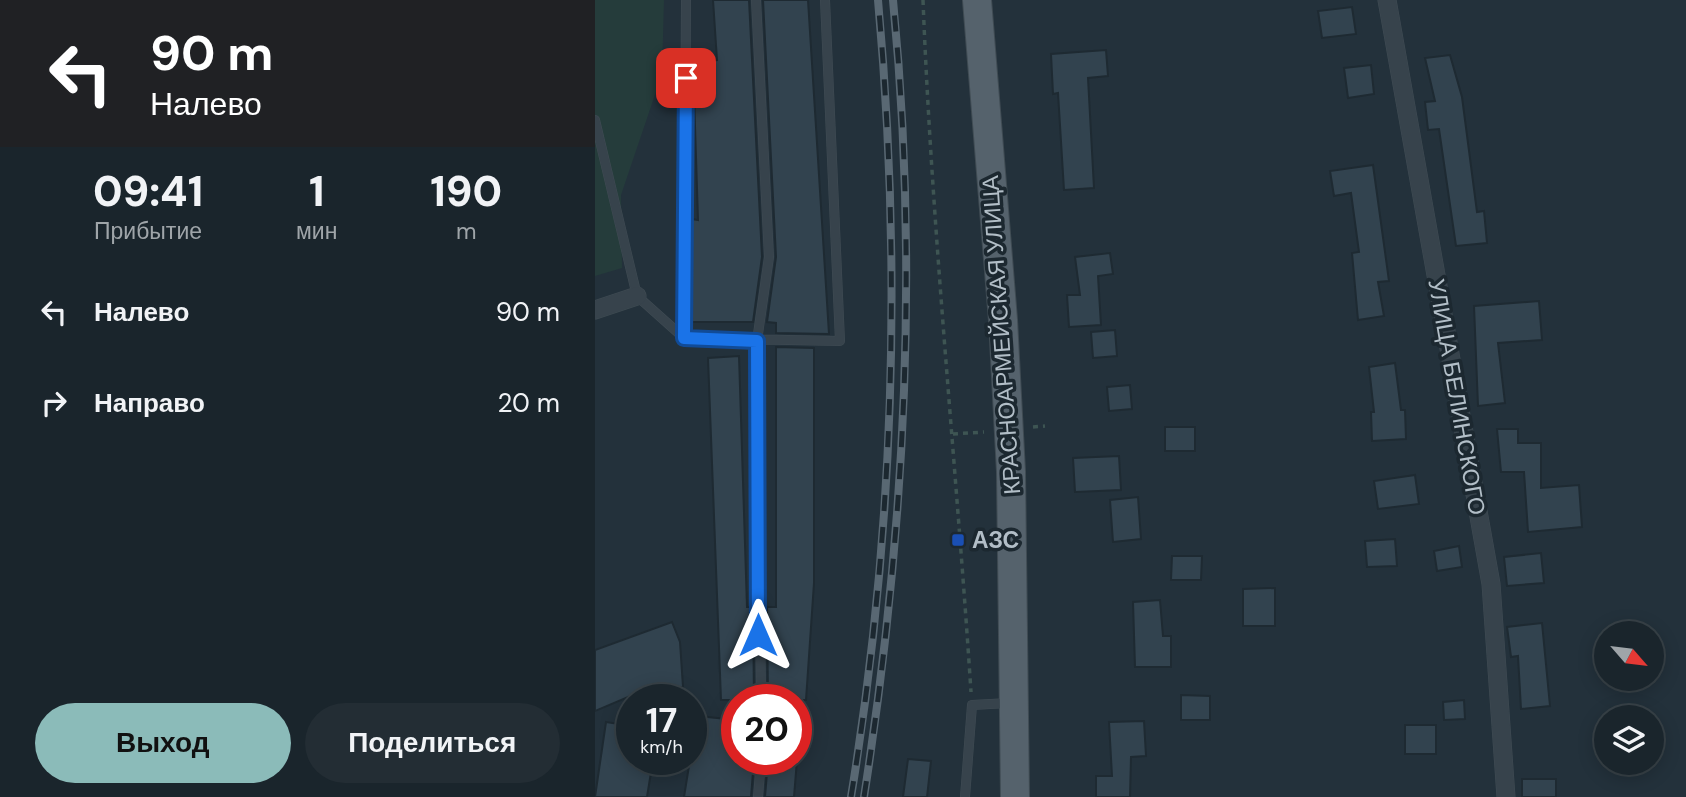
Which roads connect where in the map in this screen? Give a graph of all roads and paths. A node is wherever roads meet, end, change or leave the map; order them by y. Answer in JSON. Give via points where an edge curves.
{"nodes":[{"id":1,"x":686,"y":0,"type":"edge"},
{"id":2,"x":755,"y":0,"type":"edge"},
{"id":3,"x":825,"y":0,"type":"edge"},
{"id":4,"x":923,"y":0,"type":"edge"},
{"id":5,"x":977,"y":0,"type":"edge"},
{"id":6,"x":1387,"y":0,"type":"edge"},
{"id":7,"x":595,"y":120,"type":"edge"},
{"id":8,"x":637,"y":296,"type":"junction"},
{"id":9,"x":595,"y":310,"type":"edge"},
{"id":10,"x":684,"y":338,"type":"junction"},
{"id":11,"x":757,"y":341,"type":"junction"},
{"id":12,"x":761,"y":684,"type":"edge"},
{"id":13,"x":1014,"y":703,"type":"junction"},
{"id":14,"x":972,"y":705,"type":"junction"},
{"id":15,"x":760,"y":775,"type":"edge"},
{"id":16,"x":758,"y":797,"type":"edge"},
{"id":17,"x":965,"y":797,"type":"edge"},
{"id":18,"x":1015,"y":797,"type":"edge"},
{"id":19,"x":1506,"y":797,"type":"edge"}],
"edges":[{"from":1,"to":10,"type":"lane"},
{"from":2,"to":11,"type":"lane","via":[[769,257]]},
{"from":3,"to":11,"type":"lane","via":[[840,341]]},
{"from":4,"to":14,"type":"path","via":[[930,180]]},
{"from":5,"to":13,"type":"main road","name":"КРАСНОАРМЕЙСКАЯ УЛИЦА","via":[[1011,462]]},
{"from":6,"to":19,"type":"street","name":"УЛИЦА БЕЛИНСКОГО","via":[[1491,584]]},
{"from":7,"to":8,"type":"lane"},
{"from":8,"to":9,"type":"street"},
{"from":8,"to":10,"type":"lane"},
{"from":10,"to":11,"type":"lane"},
{"from":11,"to":12,"type":"lane"},
{"from":13,"to":14,"type":"lane"},
{"from":13,"to":18,"type":"main road","name":"КРАСНОАРМЕЙСКАЯ УЛИЦА"},
{"from":14,"to":17,"type":"lane"},
{"from":15,"to":16,"type":"lane"}]}
